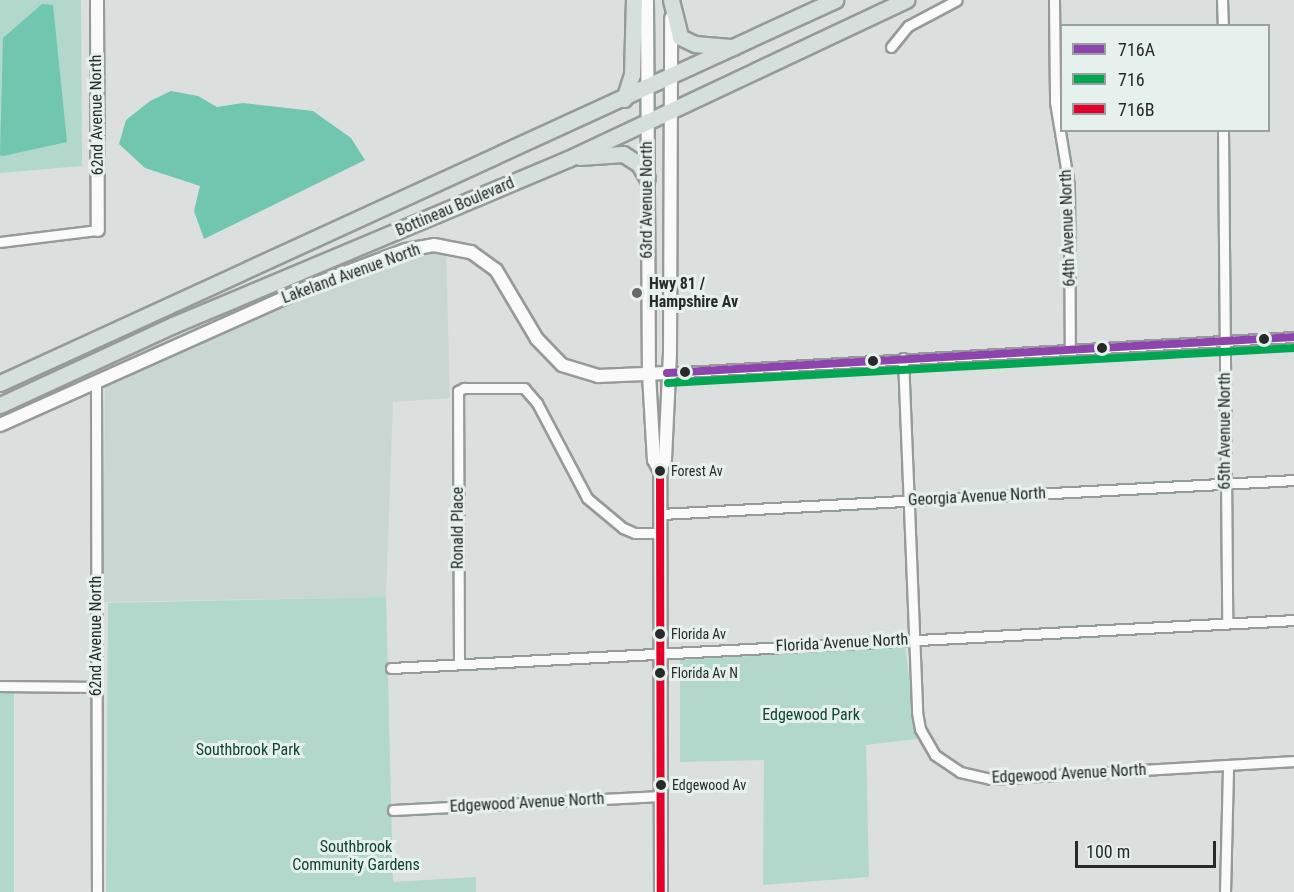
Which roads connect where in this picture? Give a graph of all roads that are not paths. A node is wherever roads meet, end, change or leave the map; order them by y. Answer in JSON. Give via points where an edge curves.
{"nodes":[{"id":1,"x":96,"y":0,"type":"edge"},
{"id":2,"x":634,"y":0,"type":"edge"},
{"id":3,"x":647,"y":0,"type":"edge"},
{"id":4,"x":671,"y":0,"type":"edge"},
{"id":5,"x":835,"y":0,"type":"edge"},
{"id":6,"x":906,"y":0,"type":"edge"},
{"id":7,"x":957,"y":0,"type":"edge"},
{"id":8,"x":1054,"y":0,"type":"edge"},
{"id":9,"x":1222,"y":0,"type":"edge"},
{"id":10,"x":1223,"y":24,"type":"edge"},
{"id":11,"x":736,"y":47,"type":"junction"},
{"id":12,"x":891,"y":47,"type":"dead end"},
{"id":13,"x":671,"y":77,"type":"junction"},
{"id":14,"x":646,"y":90,"type":"junction"},
{"id":15,"x":624,"y":99,"type":"junction"},
{"id":16,"x":671,"y":110,"type":"junction"},
{"id":17,"x":647,"y":120,"type":"junction"},
{"id":18,"x":1223,"y":132,"type":"edge"},
{"id":19,"x":568,"y":159,"type":"junction"},
{"id":20,"x":647,"y":178,"type":"junction"},
{"id":21,"x":98,"y":230,"type":"joint"},
{"id":22,"x":0,"y":242,"type":"edge"},
{"id":23,"x":1294,"y":337,"type":"edge"},
{"id":24,"x":1225,"y":341,"type":"junction"},
{"id":25,"x":1070,"y":350,"type":"junction"},
{"id":26,"x":903,"y":358,"type":"junction"},
{"id":27,"x":667,"y":373,"type":"junction"},
{"id":28,"x":649,"y":374,"type":"junction"},
{"id":29,"x":96,"y":381,"type":"junction"},
{"id":30,"x":0,"y":383,"type":"edge"},
{"id":31,"x":0,"y":405,"type":"edge"},
{"id":32,"x":0,"y":425,"type":"edge"},
{"id":33,"x":660,"y":471,"type":"junction"},
{"id":34,"x":1294,"y":480,"type":"edge"},
{"id":35,"x":1225,"y":484,"type":"junction"},
{"id":36,"x":909,"y":501,"type":"junction"},
{"id":37,"x":661,"y":514,"type":"junction"},
{"id":38,"x":660,"y":534,"type":"junction"},
{"id":39,"x":1294,"y":620,"type":"edge"},
{"id":40,"x":1227,"y":623,"type":"junction"},
{"id":41,"x":914,"y":639,"type":"junction"},
{"id":42,"x":661,"y":652,"type":"junction"},
{"id":43,"x":459,"y":664,"type":"junction"},
{"id":44,"x":391,"y":668,"type":"dead end"},
{"id":45,"x":0,"y":686,"type":"edge"},
{"id":46,"x":97,"y":687,"type":"junction"},
{"id":47,"x":1294,"y":761,"type":"edge"},
{"id":48,"x":1228,"y":765,"type":"junction"},
{"id":49,"x":661,"y":796,"type":"junction"},
{"id":50,"x":393,"y":810,"type":"dead end"},
{"id":51,"x":97,"y":892,"type":"edge"},
{"id":52,"x":662,"y":892,"type":"edge"},
{"id":53,"x":1225,"y":892,"type":"edge"}],
"edges":[{"from":1,"to":21,"type":"street","name":"62nd Avenue North"},
{"from":2,"to":15,"type":"highway","via":[[632,74]]},
{"from":3,"to":14,"type":"street","name":"63rd Avenue North"},
{"from":4,"to":11,"type":"highway","via":[[680,37],[695,44]]},
{"from":4,"to":13,"type":"street","name":"63rd Avenue North"},
{"from":5,"to":11,"type":"highway","name":"Bottineau Boulevard"},
{"from":6,"to":16,"type":"highway","name":"Bottineau Boulevard"},
{"from":7,"to":12,"type":"street","via":[[908,26]]},
{"from":8,"to":25,"type":"street","name":"64th Avenue North","via":[[1055,102],[1069,186]]},
{"from":9,"to":10,"type":"street"},
{"from":11,"to":13,"type":"highway","name":"Bottineau Boulevard"},
{"from":13,"to":14,"type":"highway","name":"Bottineau Boulevard"},
{"from":13,"to":16,"type":"street","name":"63rd Avenue North"},
{"from":14,"to":15,"type":"highway","name":"Bottineau Boulevard"},
{"from":14,"to":17,"type":"street","name":"63rd Avenue North"},
{"from":15,"to":30,"type":"highway","name":"Bottineau Boulevard"},
{"from":16,"to":17,"type":"highway","name":"Bottineau Boulevard"},
{"from":16,"to":27,"type":"street","name":"63rd Avenue North"},
{"from":17,"to":19,"type":"highway","name":"Bottineau Boulevard"},
{"from":17,"to":20,"type":"street","name":"63rd Avenue North"},
{"from":18,"to":24,"type":"street","name":"65th Avenue North"},
{"from":19,"to":20,"type":"highway","via":[[623,154],[639,164]]},
{"from":19,"to":31,"type":"highway","name":"Bottineau Boulevard","via":[[184,321]]},
{"from":20,"to":28,"type":"street","name":"63rd Avenue North"},
{"from":21,"to":22,"type":"street"},
{"from":23,"to":24,"type":"street"},
{"from":24,"to":25,"type":"street"},
{"from":24,"to":35,"type":"street","name":"65th Avenue North"},
{"from":25,"to":26,"type":"street"},
{"from":26,"to":27,"type":"street"},
{"from":26,"to":36,"type":"street"},
{"from":27,"to":28,"type":"street","name":"Lakeland Avenue North"},
{"from":27,"to":33,"type":"street","name":"63rd Avenue North","via":[[665,459]]},
{"from":28,"to":29,"type":"street","name":"Lakeland Avenue North","via":[[590,375],[562,365],[537,339],[496,270],[471,252],[434,245],[406,250],[318,283]]},
{"from":28,"to":33,"type":"street","name":"63rd Avenue North","via":[[654,460]]},
{"from":29,"to":32,"type":"street","name":"Lakeland Avenue North"},
{"from":29,"to":46,"type":"street","name":"62nd Avenue North"},
{"from":33,"to":37,"type":"street","name":"63rd Avenue North"},
{"from":34,"to":35,"type":"street","name":"Georgia Avenue North"},
{"from":35,"to":36,"type":"street","name":"Georgia Avenue North"},
{"from":35,"to":40,"type":"street","name":"65th Avenue North"},
{"from":36,"to":37,"type":"street","name":"Georgia Avenue North"},
{"from":36,"to":41,"type":"street"},
{"from":37,"to":38,"type":"street","name":"63rd Avenue North"},
{"from":38,"to":42,"type":"street","name":"63rd Avenue North"},
{"from":38,"to":43,"type":"street","name":"Ronald Place","via":[[635,533],[623,528],[587,498],[537,403],[524,388],[464,388],[458,392]]},
{"from":39,"to":40,"type":"street","name":"Florida Avenue North"},
{"from":40,"to":41,"type":"street","name":"Florida Avenue North"},
{"from":41,"to":42,"type":"street","name":"Florida Avenue North"},
{"from":41,"to":48,"type":"street","name":"Edgewood Avenue North","via":[[920,729],[935,755],[960,772],[990,779]]},
{"from":42,"to":43,"type":"street","name":"Florida Avenue North"},
{"from":42,"to":49,"type":"street","name":"63rd Avenue North"},
{"from":43,"to":44,"type":"street","name":"Florida Avenue North"},
{"from":45,"to":46,"type":"street"},
{"from":46,"to":51,"type":"street","name":"62nd Avenue North"},
{"from":47,"to":48,"type":"street","name":"Edgewood Avenue North"},
{"from":48,"to":53,"type":"street"},
{"from":49,"to":50,"type":"street","name":"Edgewood Avenue North"},
{"from":49,"to":52,"type":"street","name":"63rd Avenue North"}]}
